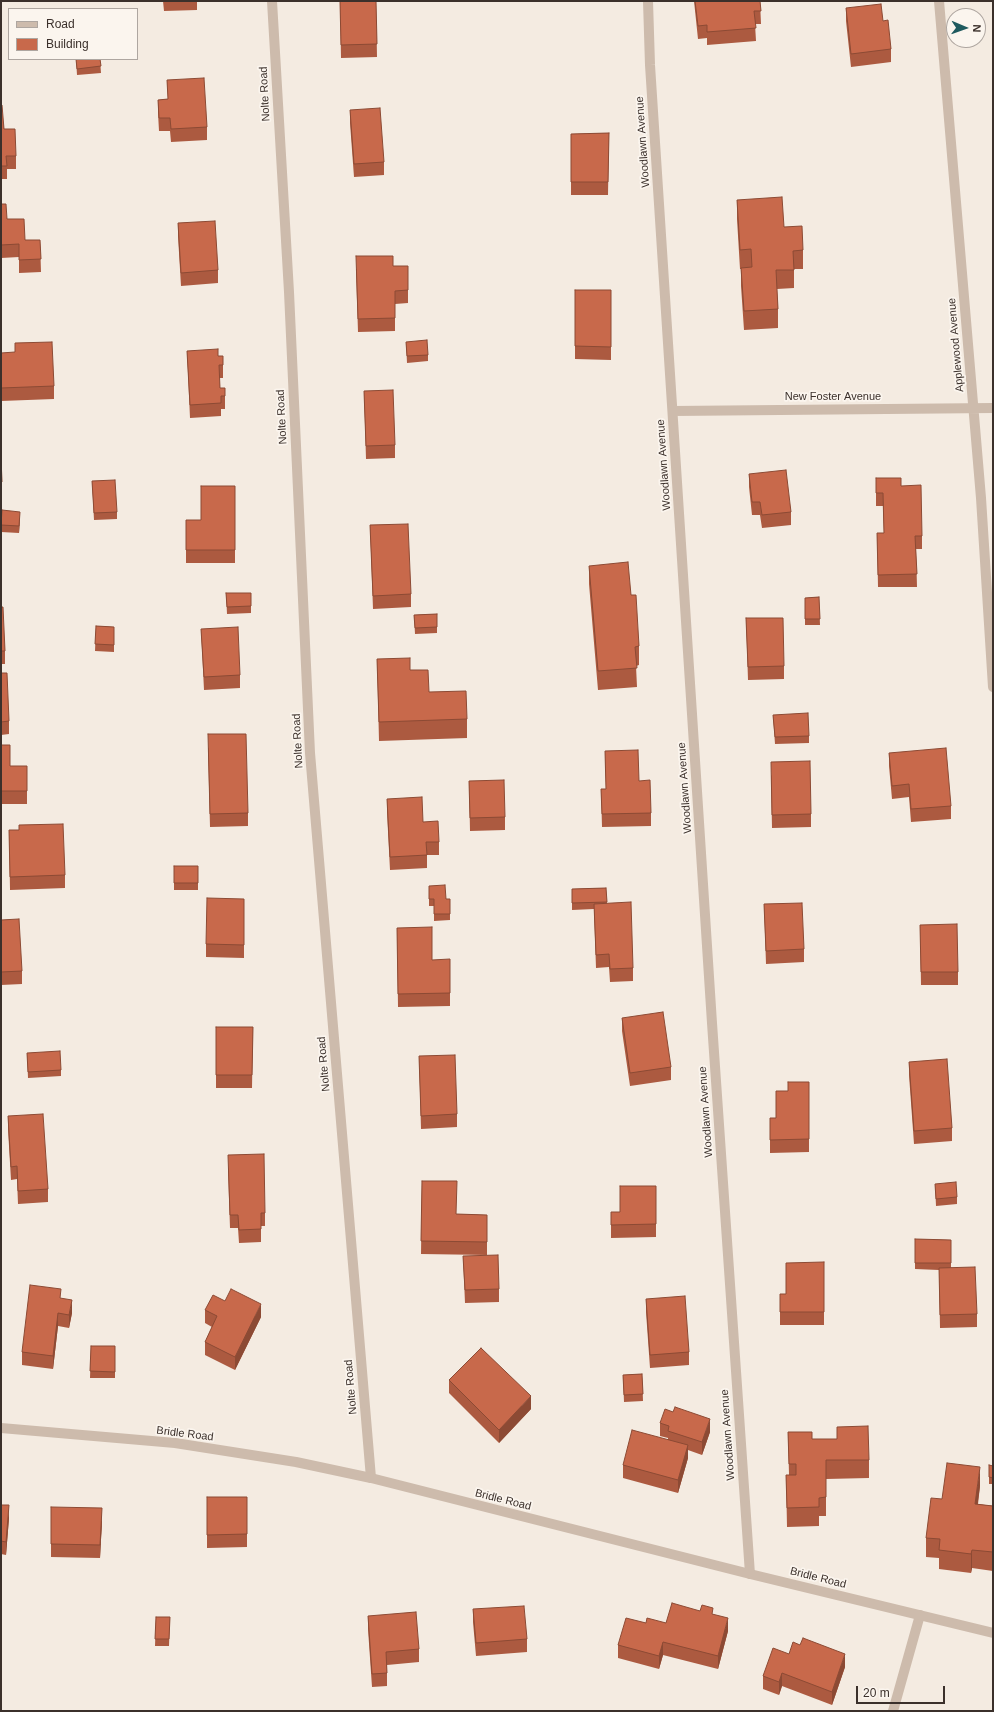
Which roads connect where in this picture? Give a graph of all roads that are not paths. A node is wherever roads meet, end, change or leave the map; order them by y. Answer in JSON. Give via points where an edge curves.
{"nodes":[{"id":1,"x":272,"y":1,"type":"edge"},
{"id":2,"x":648,"y":1,"type":"edge"},
{"id":3,"x":939,"y":1,"type":"edge"},
{"id":4,"x":973,"y":408,"type":"junction"},
{"id":5,"x":993,"y":408,"type":"edge"},
{"id":6,"x":673,"y":410,"type":"junction"},
{"id":7,"x":993,"y":687,"type":"edge"},
{"id":8,"x":1,"y":1428,"type":"edge"},
{"id":9,"x":371,"y":1478,"type":"junction"},
{"id":10,"x":750,"y":1574,"type":"junction"},
{"id":11,"x":920,"y":1615,"type":"junction"},
{"id":12,"x":993,"y":1633,"type":"edge"},
{"id":13,"x":893,"y":1711,"type":"edge"}],
"edges":[{"from":1,"to":9,"type":"street","name":"Nolte Road","via":[[310,753]]},
{"from":2,"to":6,"type":"street","name":"Woodlawn Avenue"},
{"from":3,"to":4,"type":"street","name":"Applewood Avenue"},
{"from":4,"to":5,"type":"street","name":"New Foster Avenue"},
{"from":4,"to":6,"type":"street","name":"New Foster Avenue"},
{"from":4,"to":7,"type":"street","name":"Applewood Avenue"},
{"from":6,"to":10,"type":"street","name":"Woodlawn Avenue"},
{"from":8,"to":9,"type":"street","name":"Bridle Road","via":[[175,1443],[296,1462]]},
{"from":9,"to":10,"type":"street","name":"Bridle Road"},
{"from":10,"to":11,"type":"street","name":"Bridle Road"},
{"from":11,"to":12,"type":"street","name":"Bridle Road"},
{"from":11,"to":13,"type":"street"}]}
